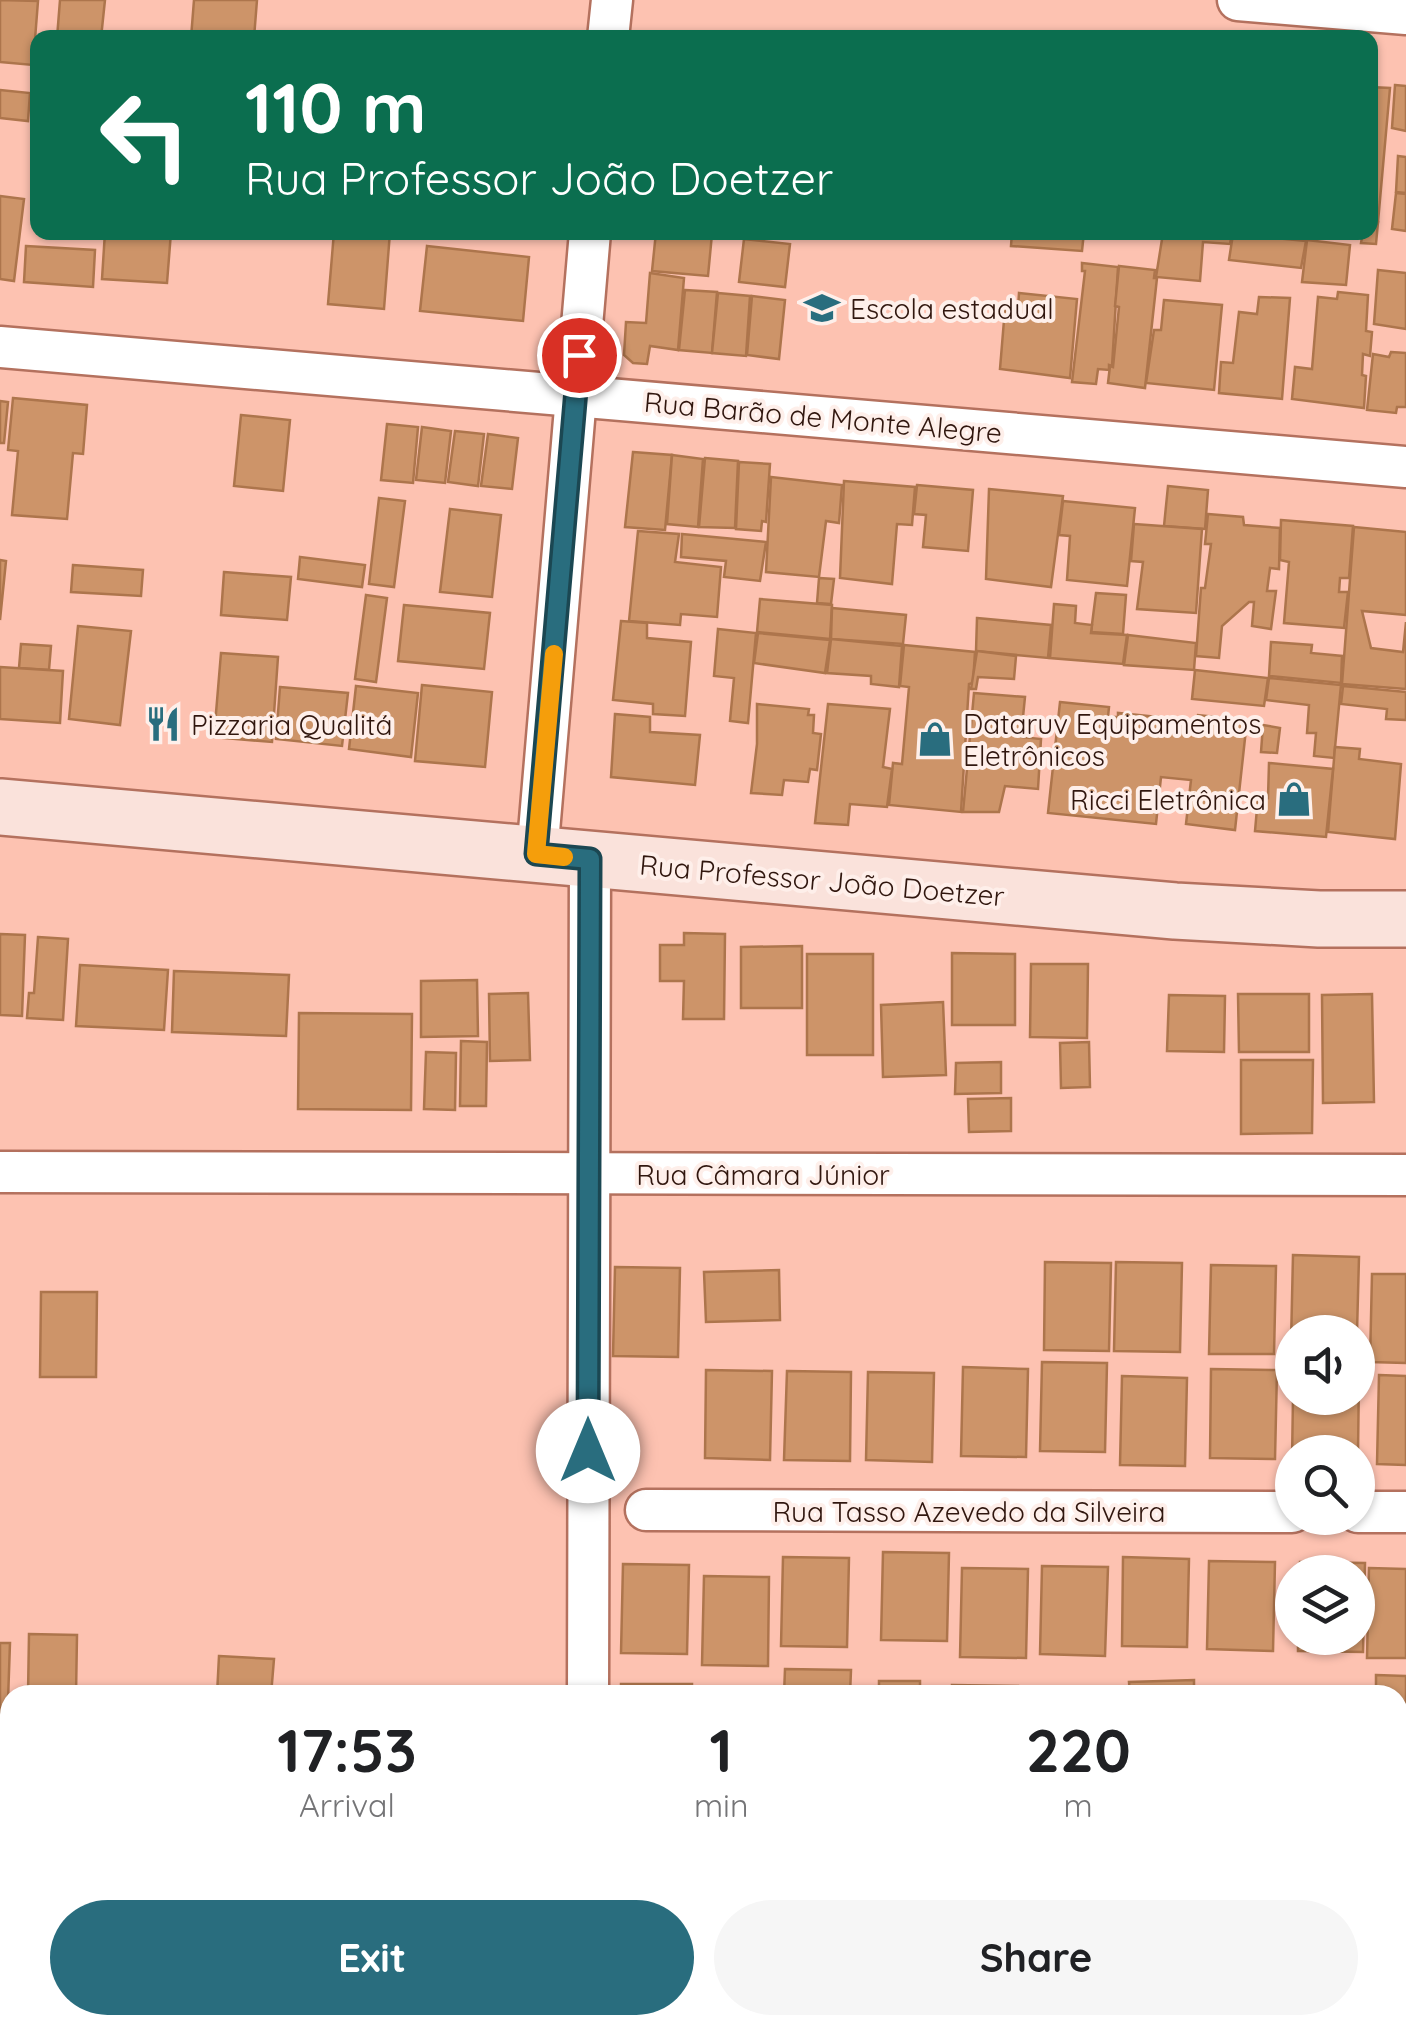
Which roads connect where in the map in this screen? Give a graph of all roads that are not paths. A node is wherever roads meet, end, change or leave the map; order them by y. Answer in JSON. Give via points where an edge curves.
{"nodes":[{"id":1,"x":612,"y":0,"type":"edge"},
{"id":2,"x":1238,"y":0,"type":"edge"},
{"id":3,"x":1406,"y":14,"type":"edge"},
{"id":4,"x":609,"y":30,"type":"edge"},
{"id":5,"x":589,"y":240,"type":"edge"},
{"id":6,"x":0,"y":347,"type":"edge"},
{"id":7,"x":577,"y":396,"type":"junction"},
{"id":8,"x":1406,"y":467,"type":"edge"},
{"id":9,"x":0,"y":807,"type":"edge"},
{"id":10,"x":536,"y":854,"type":"junction"},
{"id":11,"x":590,"y":859,"type":"junction"},
{"id":12,"x":1406,"y":919,"type":"edge"},
{"id":13,"x":0,"y":1172,"type":"edge"},
{"id":14,"x":589,"y":1174,"type":"junction"},
{"id":15,"x":1406,"y":1175,"type":"edge"},
{"id":16,"x":646,"y":1510,"type":"dead end"},
{"id":17,"x":1275,"y":1512,"type":"edge"},
{"id":18,"x":1375,"y":1512,"type":"edge"},
{"id":19,"x":1406,"y":1512,"type":"edge"},
{"id":20,"x":588,"y":1685,"type":"edge"}],
"edges":[{"from":1,"to":4,"type":"street"},
{"from":2,"to":3,"type":"street"},
{"from":5,"to":7,"type":"street"},
{"from":6,"to":7,"type":"street","name":"Rua Barão de Monte Alegre"},
{"from":7,"to":8,"type":"street","name":"Rua Barão de Monte Alegre"},
{"from":7,"to":10,"type":"street"},
{"from":9,"to":10,"type":"main road","name":"Rua Professor João Doetzer"},
{"from":10,"to":11,"type":"main road","name":"Rua Professor João Doetzer"},
{"from":11,"to":12,"type":"main road","name":"Rua Professor João Doetzer","via":[[1194,912]]},
{"from":11,"to":14,"type":"street"},
{"from":13,"to":14,"type":"street","name":"Rua Câmara Júnior"},
{"from":14,"to":15,"type":"street","name":"Rua Câmara Júnior"},
{"from":14,"to":20,"type":"street"},
{"from":16,"to":17,"type":"street","name":"Rua Tasso Azevedo da Silveira"},
{"from":18,"to":19,"type":"street"}]}
